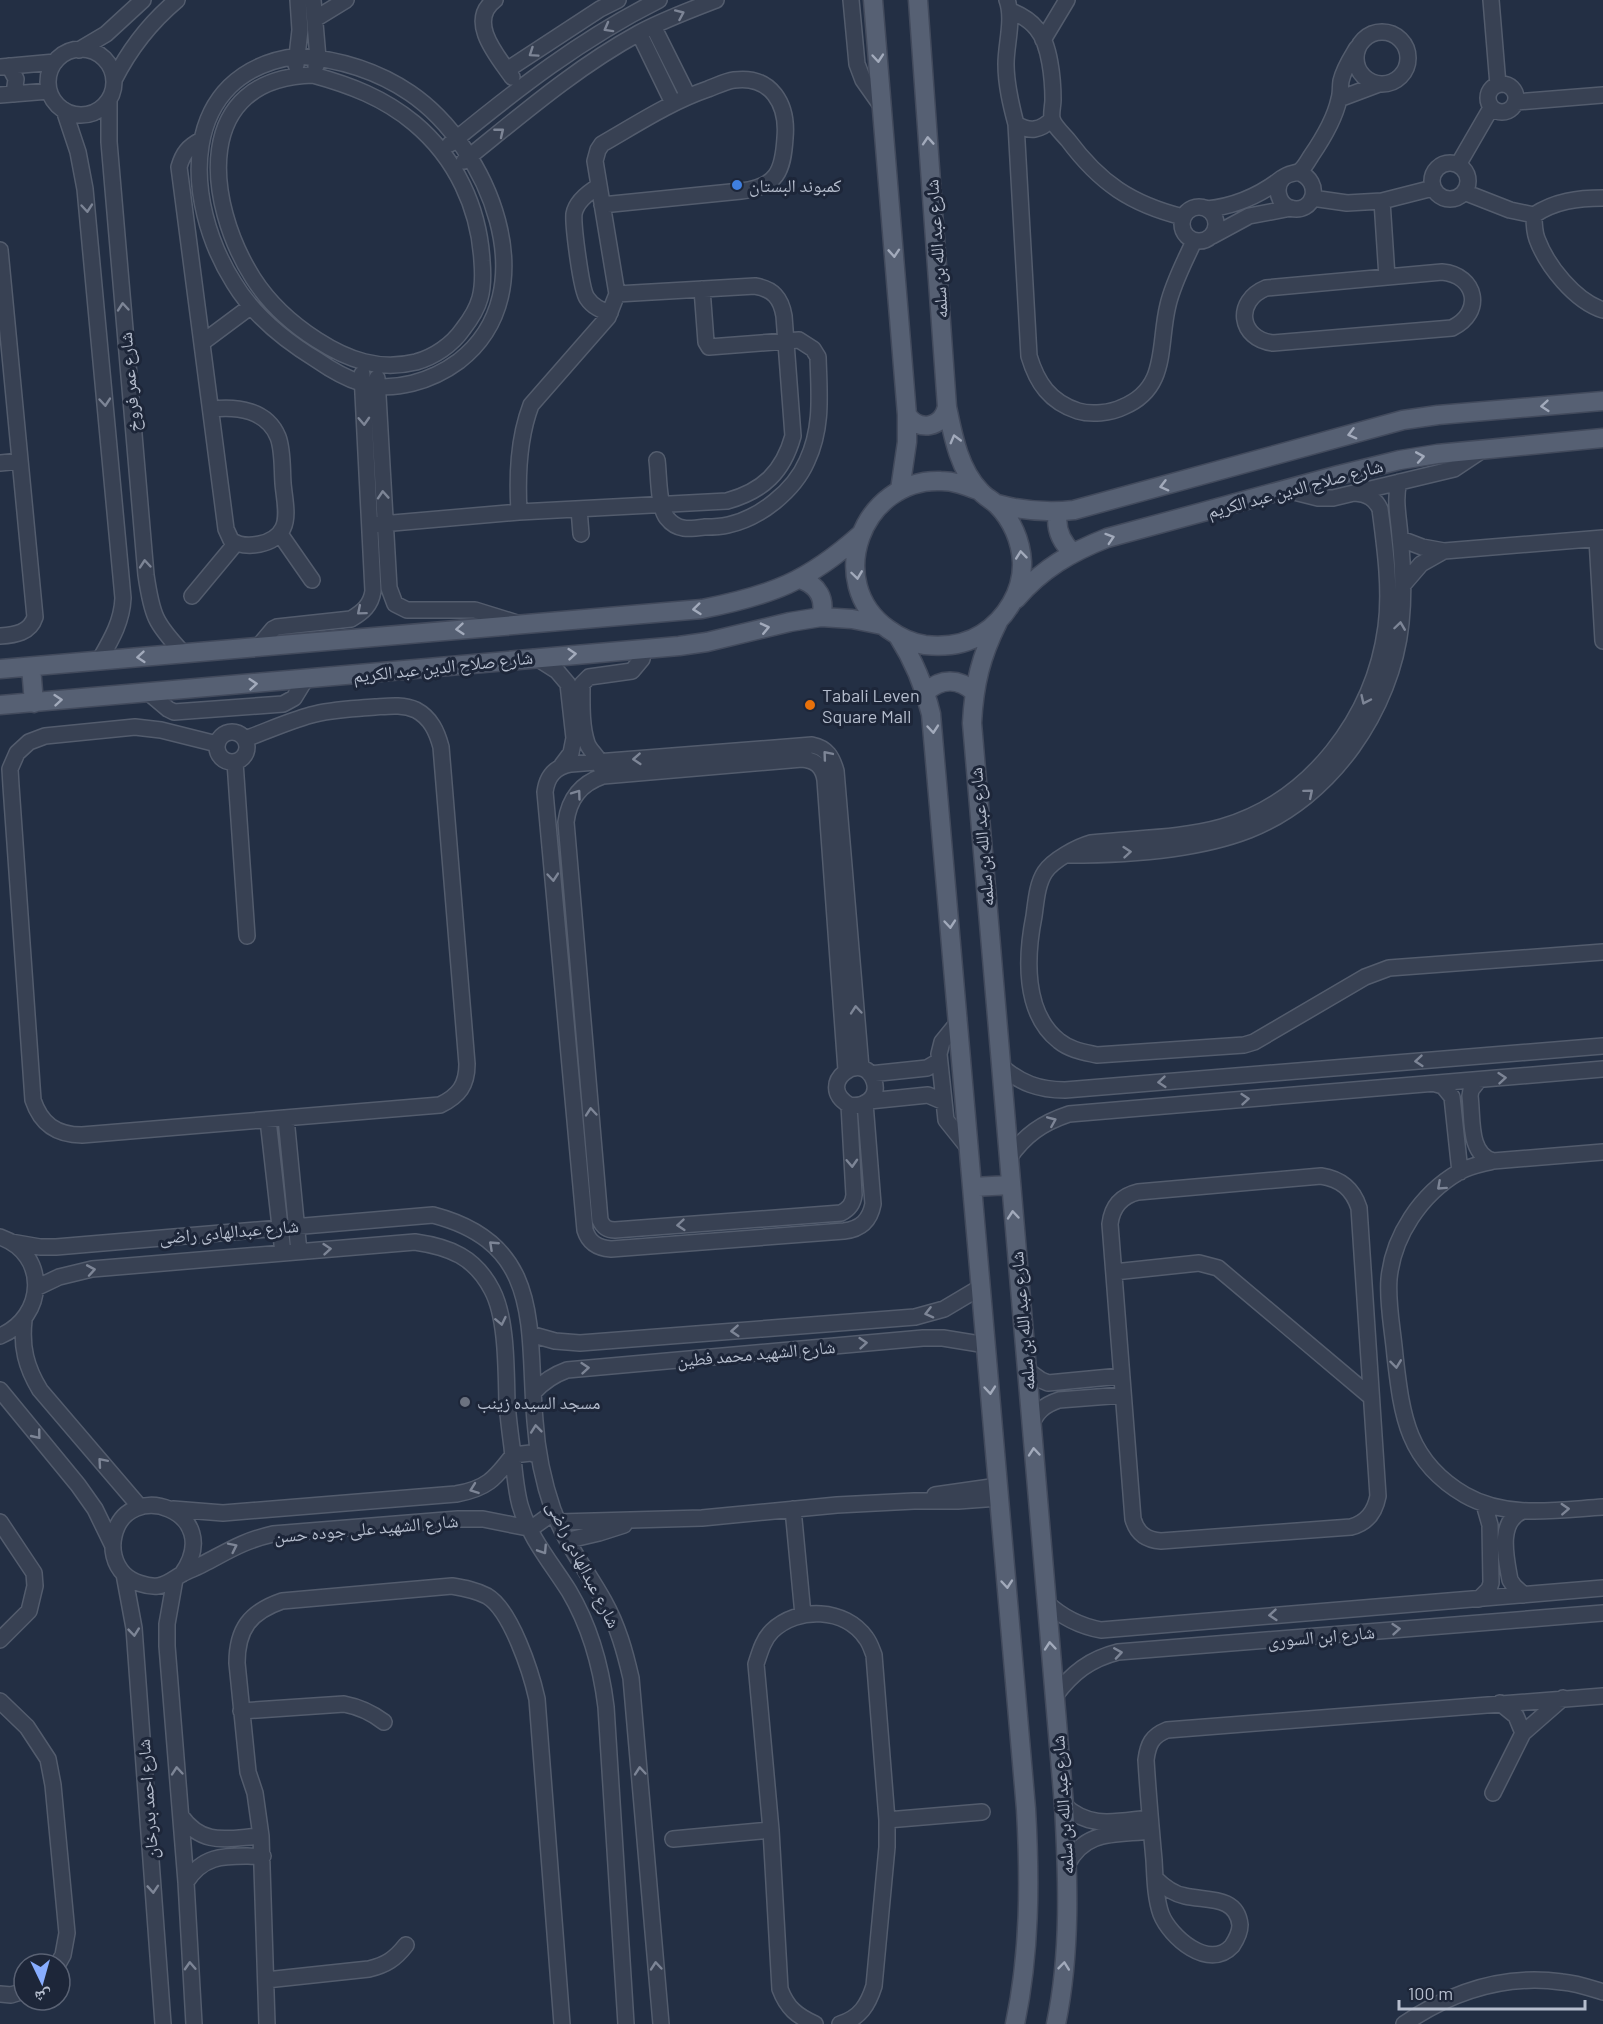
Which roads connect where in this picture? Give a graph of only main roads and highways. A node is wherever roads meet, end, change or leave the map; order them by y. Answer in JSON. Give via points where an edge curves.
{"nodes":[{"id":1,"x":873,"y":0,"type":"edge"},
{"id":2,"x":918,"y":0,"type":"edge"},
{"id":3,"x":1603,"y":401,"type":"edge"},
{"id":4,"x":947,"y":407,"type":"junction"},
{"id":5,"x":907,"y":415,"type":"junction"},
{"id":6,"x":1603,"y":438,"type":"edge"},
{"id":7,"x":900,"y":490,"type":"junction"},
{"id":8,"x":980,"y":491,"type":"junction"},
{"id":9,"x":997,"y":504,"type":"junction"},
{"id":10,"x":1058,"y":512,"type":"junction"},
{"id":11,"x":861,"y":534,"type":"junction"},
{"id":12,"x":1073,"y":553,"type":"junction"},
{"id":13,"x":800,"y":579,"type":"junction"},
{"id":14,"x":1011,"y":605,"type":"junction"},
{"id":15,"x":821,"y":618,"type":"junction"},
{"id":16,"x":998,"y":622,"type":"junction"},
{"id":17,"x":882,"y":625,"type":"junction"},
{"id":18,"x":898,"y":636,"type":"junction"},
{"id":19,"x":31,"y":666,"type":"junction"},
{"id":20,"x":0,"y":669,"type":"edge"},
{"id":21,"x":926,"y":692,"type":"junction"},
{"id":22,"x":974,"y":692,"type":"junction"},
{"id":23,"x":34,"y":703,"type":"junction"},
{"id":24,"x":0,"y":705,"type":"edge"},
{"id":25,"x":1011,"y":1185,"type":"junction"},
{"id":26,"x":973,"y":1187,"type":"junction"},
{"id":27,"x":1015,"y":2024,"type":"edge"},
{"id":28,"x":1056,"y":2024,"type":"edge"}],
"edges":[{"from":1,"to":5,"type":"main road","one_way":true},
{"from":4,"to":2,"type":"main road","name":"شارع عبد الله بن سلمه","one_way":true},
{"from":3,"to":10,"type":"main road","name":"شارع صلاح الدين عبد الكريم","one_way":true,"via":[[1403,420],[1100,504]]},
{"from":4,"to":5,"type":"main road","via":[[939,422],[930,426],[914,423]]},
{"from":8,"to":4,"type":"main road","name":"شارع عبد الله بن سلمه","one_way":true,"via":[[955,443]]},
{"from":5,"to":7,"type":"main road"},
{"from":12,"to":6,"type":"main road","name":"شارع صلاح الدين عبد الكريم","one_way":true,"via":[[1107,538],[1400,460]]},
{"from":7,"to":8,"type":"main road","via":[[940,481]]},
{"from":7,"to":11,"type":"main road","via":[[883,501]]},
{"from":8,"to":9,"type":"main road"},
{"from":9,"to":10,"type":"main road","name":"شارع صلاح الدين عبد الكريم","via":[[1022,511]]},
{"from":14,"to":9,"type":"main road","one_way":true,"via":[[1022,563],[1019,541]]},
{"from":10,"to":12,"type":"main road","via":[[1058,531]]},
{"from":11,"to":13,"type":"main road","name":"شارع صلاح الدين عبد الكريم","via":[[835,557]]},
{"from":11,"to":17,"type":"main road","one_way":true,"via":[[855,573],[869,610]]},
{"from":12,"to":14,"type":"main road","name":"شارع صلاح الدين عبد الكريم","via":[[1031,582]]},
{"from":13,"to":15,"type":"main road","via":[[818,590],[823,603]]},
{"from":13,"to":19,"type":"main road","name":"شارع صلاح الدين عبد الكريم","one_way":true,"via":[[740,602],[702,609]]},
{"from":14,"to":16,"type":"main road"},
{"from":15,"to":17,"type":"main road","name":"شارع صلاح الدين عبد الكريم"},
{"from":23,"to":15,"type":"main road","name":"شارع صلاح الدين عبد الكريم","one_way":true,"via":[[707,642]]},
{"from":16,"to":18,"type":"main road","via":[[961,644],[940,647]]},
{"from":16,"to":22,"type":"main road","name":"شارع عبد الله بن سلمه","via":[[985,648]]},
{"from":17,"to":18,"type":"main road"},
{"from":18,"to":21,"type":"main road","name":"شارع عبد الله بن سلمه"},
{"from":19,"to":20,"type":"main road","name":"شارع صلاح الدين عبد الكريم"},
{"from":19,"to":23,"type":"main road"},
{"from":21,"to":22,"type":"main road","via":[[952,681]]},
{"from":21,"to":26,"type":"main road","name":"شارع عبد الله بن سلمه","one_way":true,"via":[[932,714]]},
{"from":22,"to":25,"type":"main road","name":"شارع عبد الله بن سلمه","via":[[972,723]]},
{"from":23,"to":24,"type":"main road","name":"شارع صلاح الدين عبد الكريم"},
{"from":25,"to":26,"type":"main road"},
{"from":28,"to":25,"type":"main road","name":"شارع عبد الله بن سلمه","one_way":true,"via":[[1068,1916],[1064,1805]]},
{"from":26,"to":27,"type":"main road","name":"شارع عبد الله بن سلمه","one_way":true,"via":[[1029,1856],[1026,1951]]}]}
